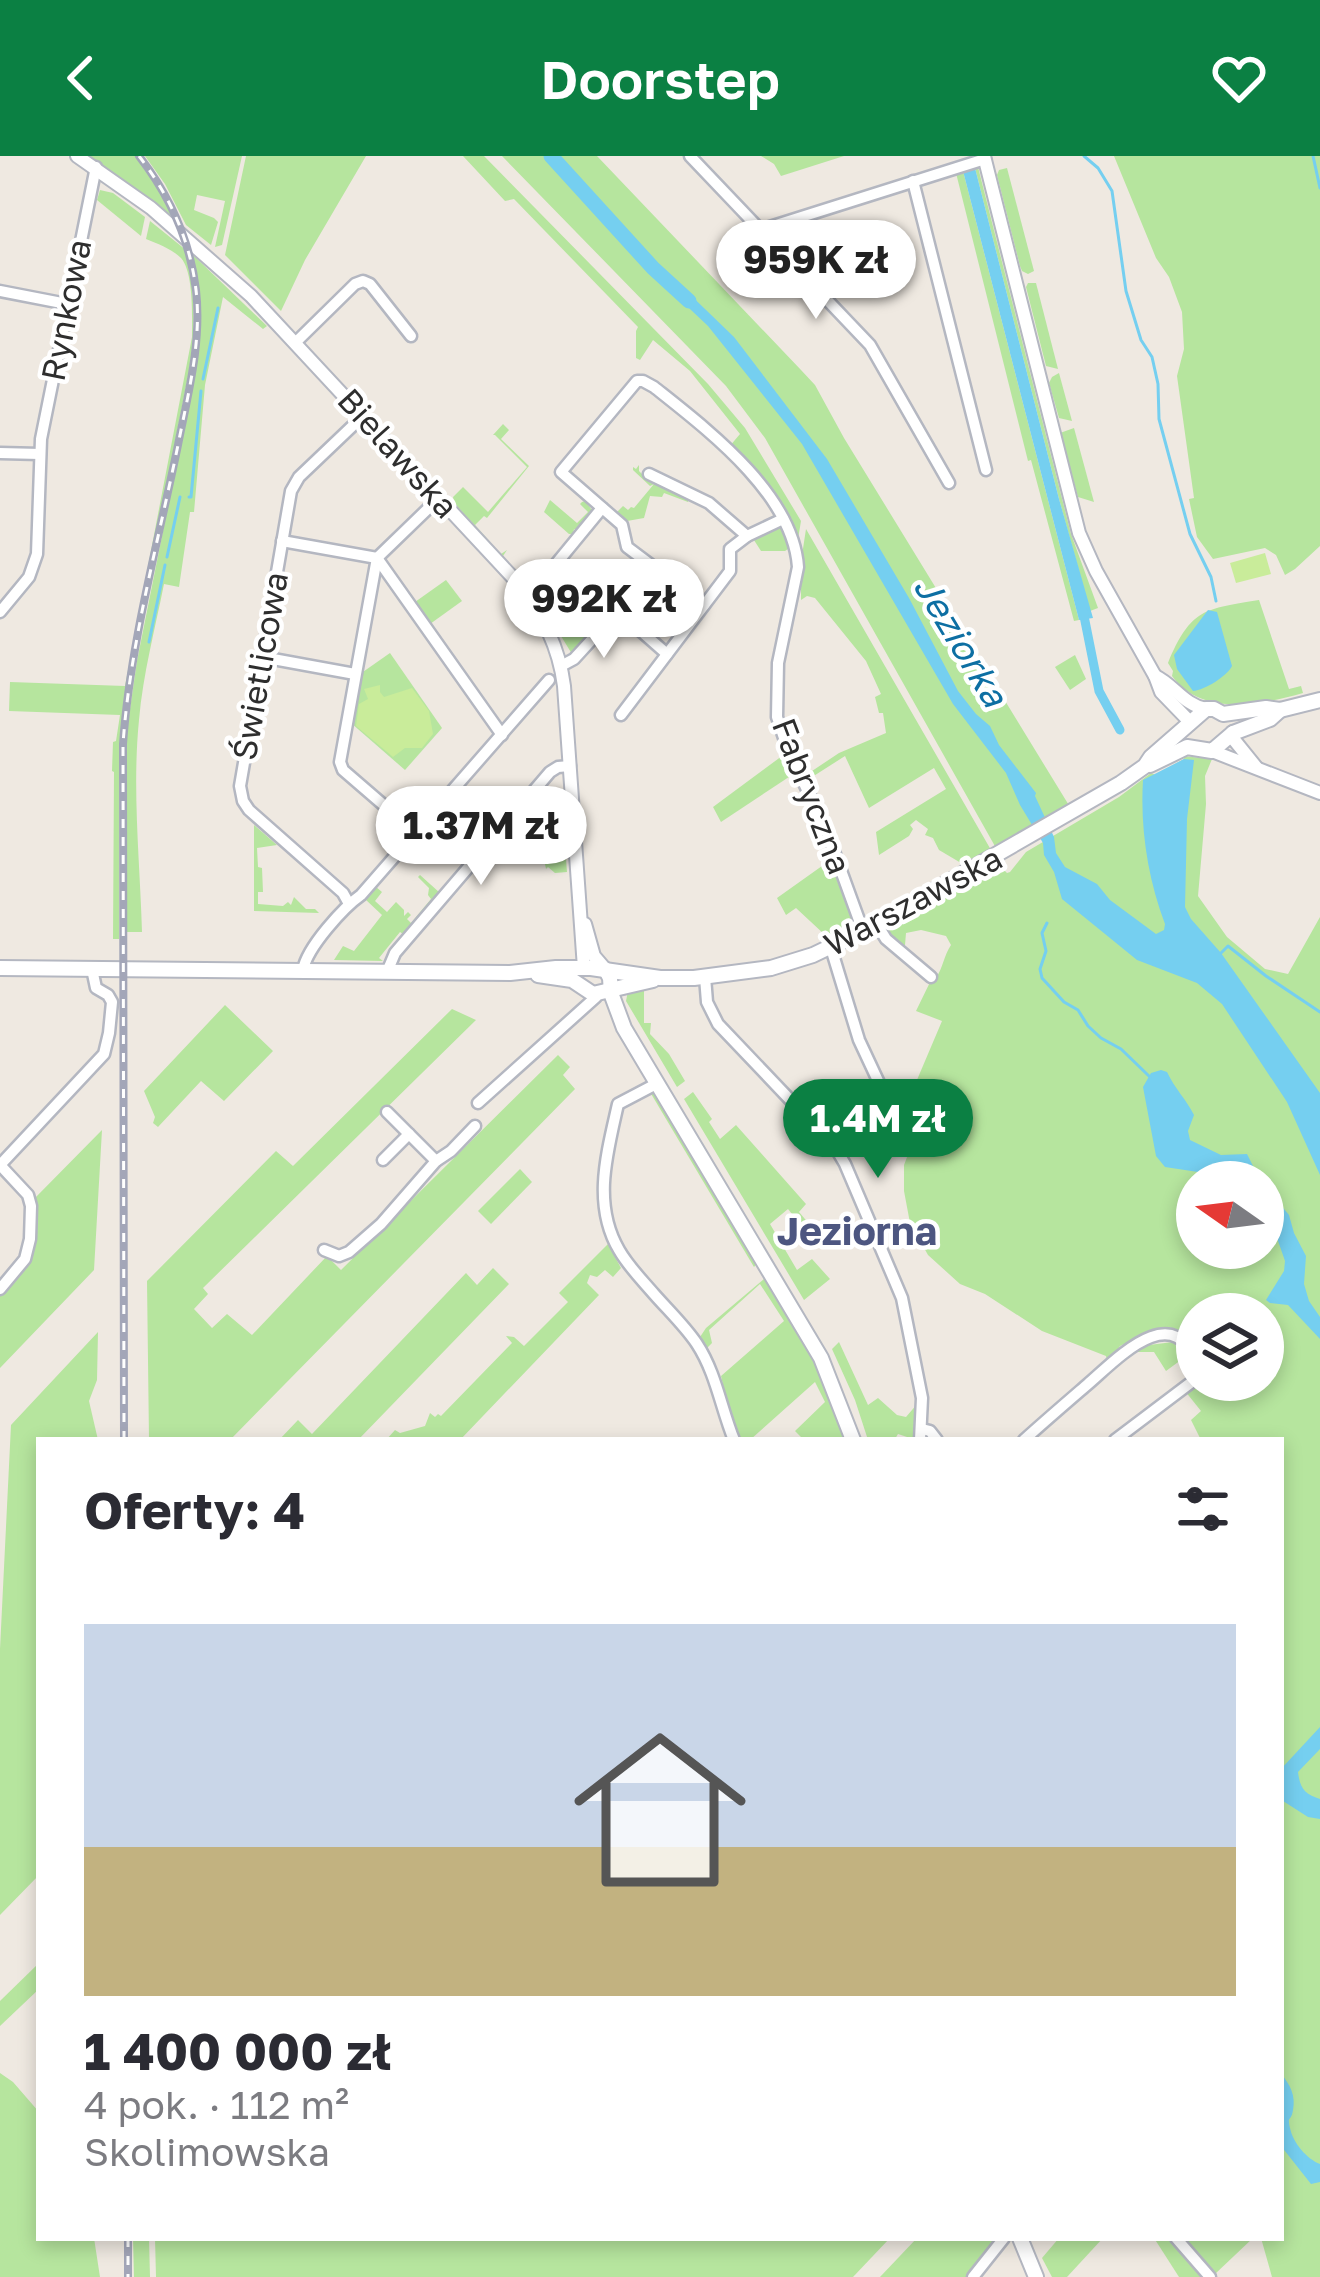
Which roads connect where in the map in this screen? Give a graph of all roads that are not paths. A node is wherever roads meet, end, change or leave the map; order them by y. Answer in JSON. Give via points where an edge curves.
{"nodes":[{"id":1,"x":77,"y":156,"type":"edge"},
{"id":2,"x":690,"y":156,"type":"edge"},
{"id":3,"x":982,"y":159,"type":"edge"},
{"id":4,"x":96,"y":167,"type":"junction"},
{"id":5,"x":913,"y":181,"type":"junction"},
{"id":6,"x":760,"y":230,"type":"junction"},
{"id":7,"x":0,"y":291,"type":"edge"},
{"id":8,"x":67,"y":304,"type":"junction"},
{"id":9,"x":411,"y":336,"type":"dead end"},
{"id":10,"x":296,"y":341,"type":"junction"},
{"id":11,"x":364,"y":416,"type":"junction"},
{"id":12,"x":0,"y":453,"type":"edge"},
{"id":13,"x":40,"y":454,"type":"junction"},
{"id":14,"x":986,"y":470,"type":"dead end"},
{"id":15,"x":650,"y":474,"type":"dead end"},
{"id":16,"x":949,"y":483,"type":"dead end"},
{"id":17,"x":439,"y":498,"type":"junction"},
{"id":18,"x":602,"y":508,"type":"junction"},
{"id":19,"x":783,"y":519,"type":"junction"},
{"id":20,"x":747,"y":536,"type":"junction"},
{"id":21,"x":282,"y":541,"type":"junction"},
{"id":22,"x":376,"y":558,"type":"junction"},
{"id":23,"x":560,"y":560,"type":"junction"},
{"id":24,"x":528,"y":598,"type":"junction"},
{"id":25,"x":704,"y":605,"type":"junction"},
{"id":26,"x":1,"y":609,"type":"edge"},
{"id":27,"x":618,"y":610,"type":"junction"},
{"id":28,"x":667,"y":654,"type":"junction"},
{"id":29,"x":262,"y":657,"type":"junction"},
{"id":30,"x":561,"y":665,"type":"junction"},
{"id":31,"x":355,"y":674,"type":"junction"},
{"id":32,"x":1155,"y":676,"type":"junction"},
{"id":33,"x":549,"y":680,"type":"dead end"},
{"id":34,"x":1320,"y":700,"type":"edge"},
{"id":35,"x":1206,"y":710,"type":"junction"},
{"id":36,"x":1280,"y":710,"type":"junction"},
{"id":37,"x":1223,"y":714,"type":"junction"},
{"id":38,"x":621,"y":715,"type":"dead end"},
{"id":39,"x":1187,"y":726,"type":"junction"},
{"id":40,"x":1232,"y":734,"type":"junction"},
{"id":41,"x":502,"y":735,"type":"junction"},
{"id":42,"x":1205,"y":750,"type":"junction"},
{"id":43,"x":570,"y":766,"type":"junction"},
{"id":44,"x":1145,"y":766,"type":"junction"},
{"id":45,"x":1256,"y":767,"type":"junction"},
{"id":46,"x":1320,"y":793,"type":"edge"},
{"id":47,"x":416,"y":833,"type":"junction"},
{"id":48,"x":348,"y":902,"type":"junction"},
{"id":49,"x":579,"y":905,"type":"junction"},
{"id":50,"x":870,"y":927,"type":"junction"},
{"id":51,"x":831,"y":948,"type":"junction"},
{"id":52,"x":0,"y":968,"type":"edge"},
{"id":53,"x":584,"y":968,"type":"junction"},
{"id":54,"x":92,"y":969,"type":"junction"},
{"id":55,"x":303,"y":970,"type":"junction"},
{"id":56,"x":606,"y":970,"type":"junction"},
{"id":57,"x":387,"y":972,"type":"junction"},
{"id":58,"x":527,"y":973,"type":"junction"},
{"id":59,"x":931,"y":976,"type":"dead end"},
{"id":60,"x":705,"y":977,"type":"junction"},
{"id":61,"x":660,"y":979,"type":"junction"},
{"id":62,"x":596,"y":993,"type":"junction"},
{"id":63,"x":658,"y":1083,"type":"junction"},
{"id":64,"x":478,"y":1103,"type":"dead end"},
{"id":65,"x":387,"y":1112,"type":"dead end"},
{"id":66,"x":475,"y":1126,"type":"dead end"},
{"id":67,"x":409,"y":1134,"type":"junction"},
{"id":68,"x":835,"y":1147,"type":"junction"},
{"id":69,"x":383,"y":1160,"type":"dead end"},
{"id":70,"x":436,"y":1161,"type":"junction"},
{"id":71,"x":0,"y":1165,"type":"edge"},
{"id":72,"x":324,"y":1250,"type":"dead end"},
{"id":73,"x":0,"y":1289,"type":"edge"},
{"id":74,"x":1176,"y":1338,"type":"edge"},
{"id":75,"x":1176,"y":1394,"type":"edge"},
{"id":76,"x":921,"y":1434,"type":"edge"},
{"id":77,"x":733,"y":1437,"type":"edge"},
{"id":78,"x":852,"y":1437,"type":"edge"},
{"id":79,"x":1027,"y":1437,"type":"edge"},
{"id":80,"x":1119,"y":1437,"type":"edge"},
{"id":81,"x":1002,"y":2241,"type":"edge"},
{"id":82,"x":1021,"y":2241,"type":"edge"},
{"id":83,"x":1179,"y":2241,"type":"edge"},
{"id":84,"x":973,"y":2277,"type":"edge"},
{"id":85,"x":1036,"y":2277,"type":"edge"},
{"id":86,"x":1210,"y":2277,"type":"edge"}],
"edges":[{"from":1,"to":4,"type":"street","name":"Bielawska"},
{"from":2,"to":6,"type":"street"},
{"from":3,"to":5,"type":"street"},
{"from":3,"to":32,"type":"street","via":[[1079,533]]},
{"from":4,"to":8,"type":"street","name":"Rynkowa"},
{"from":4,"to":10,"type":"street","name":"Bielawska","via":[[208,256]]},
{"from":5,"to":6,"type":"street"},
{"from":5,"to":14,"type":"street"},
{"from":6,"to":16,"type":"street","via":[[870,345]]},
{"from":7,"to":8,"type":"street"},
{"from":8,"to":13,"type":"street","name":"Rynkowa"},
{"from":9,"to":10,"type":"street","via":[[363,281]]},
{"from":10,"to":11,"type":"street","name":"Bielawska"},
{"from":11,"to":17,"type":"street","name":"Bielawska"},
{"from":11,"to":21,"type":"street","name":"Świetlicowa","via":[[296,481]]},
{"from":12,"to":13,"type":"street"},
{"from":13,"to":26,"type":"street","name":"Rynkowa","via":[[38,554]]},
{"from":15,"to":20,"type":"street","via":[[709,503]]},
{"from":17,"to":22,"type":"street"},
{"from":17,"to":24,"type":"street","name":"Bielawska"},
{"from":18,"to":19,"type":"street","via":[[561,472],[643,381],[742,464]]},
{"from":18,"to":23,"type":"street"},
{"from":18,"to":25,"type":"street","via":[[622,526],[627,547]]},
{"from":19,"to":20,"type":"street"},
{"from":19,"to":50,"type":"street","name":"Fabryczna","via":[[798,567],[778,663],[777,718]]},
{"from":20,"to":25,"type":"street","via":[[730,549],[731,568]]},
{"from":21,"to":22,"type":"street"},
{"from":21,"to":29,"type":"street","name":"Świetlicowa"},
{"from":22,"to":31,"type":"street"},
{"from":22,"to":41,"type":"street"},
{"from":23,"to":24,"type":"street"},
{"from":23,"to":27,"type":"street"},
{"from":24,"to":30,"type":"street","name":"Bielawska"},
{"from":25,"to":28,"type":"street"},
{"from":27,"to":28,"type":"street"},
{"from":27,"to":30,"type":"street"},
{"from":28,"to":38,"type":"street"},
{"from":29,"to":31,"type":"street"},
{"from":29,"to":48,"type":"street","name":"Świetlicowa","via":[[243,801]]},
{"from":30,"to":43,"type":"street","name":"Bielawska"},
{"from":31,"to":47,"type":"street","via":[[340,767]]},
{"from":32,"to":35,"type":"street"},
{"from":32,"to":39,"type":"street"},
{"from":33,"to":41,"type":"street"},
{"from":34,"to":36,"type":"main road"},
{"from":35,"to":37,"type":"main road"},
{"from":35,"to":39,"type":"main road"},
{"from":36,"to":37,"type":"main road"},
{"from":36,"to":40,"type":"main road"},
{"from":37,"to":40,"type":"main road"},
{"from":39,"to":42,"type":"main road"},
{"from":39,"to":44,"type":"main road","name":"Warszawska"},
{"from":40,"to":42,"type":"main road"},
{"from":40,"to":45,"type":"street"},
{"from":41,"to":47,"type":"street"},
{"from":42,"to":44,"type":"main road","name":"Warszawska","via":[[1184,748]]},
{"from":42,"to":45,"type":"street"},
{"from":43,"to":49,"type":"street","name":"Bielawska"},
{"from":43,"to":57,"type":"street","via":[[552,771]]},
{"from":44,"to":50,"type":"main road","name":"Warszawska"},
{"from":45,"to":46,"type":"street"},
{"from":47,"to":48,"type":"street"},
{"from":48,"to":55,"type":"street"},
{"from":49,"to":53,"type":"street","name":"Bielawska"},
{"from":49,"to":56,"type":"street","name":"Bielawska"},
{"from":50,"to":51,"type":"main road","name":"Warszawska"},
{"from":50,"to":59,"type":"street"},
{"from":51,"to":60,"type":"main road","name":"Warszawska","via":[[771,968]]},
{"from":51,"to":68,"type":"street","via":[[880,1085]]},
{"from":52,"to":54,"type":"main road","name":"Warszawska"},
{"from":53,"to":56,"type":"main road","name":"Warszawska"},
{"from":53,"to":58,"type":"main road","name":"Warszawska"},
{"from":53,"to":62,"type":"main road"},
{"from":54,"to":55,"type":"main road","name":"Warszawska"},
{"from":54,"to":71,"type":"street","via":[[112,1002],[106,1048]]},
{"from":55,"to":57,"type":"main road","name":"Warszawska"},
{"from":56,"to":61,"type":"main road","name":"Warszawska"},
{"from":56,"to":62,"type":"main road","via":[[611,980]]},
{"from":57,"to":58,"type":"main road","name":"Warszawska"},
{"from":58,"to":62,"type":"main road","name":"Warszawska"},
{"from":60,"to":61,"type":"main road","name":"Warszawska"},
{"from":60,"to":68,"type":"street","via":[[718,1024]]},
{"from":61,"to":62,"type":"main road","name":"Warszawska"},
{"from":62,"to":63,"type":"main road"},
{"from":62,"to":64,"type":"street"},
{"from":63,"to":77,"type":"street","via":[[618,1104],[604,1167],[606,1218],[625,1260],[705,1358]]},
{"from":63,"to":78,"type":"main road","via":[[821,1358]]},
{"from":65,"to":67,"type":"street"},
{"from":66,"to":70,"type":"street"},
{"from":67,"to":69,"type":"street"},
{"from":67,"to":70,"type":"street"},
{"from":68,"to":76,"type":"street","via":[[902,1298],[920,1379]]},
{"from":70,"to":72,"type":"street","via":[[350,1252]]},
{"from":71,"to":73,"type":"street","via":[[31,1206],[25,1258]]},
{"from":74,"to":79,"type":"street","via":[[1149,1338],[1120,1353]]},
{"from":75,"to":80,"type":"street"},
{"from":81,"to":84,"type":"street"},
{"from":82,"to":85,"type":"main road"},
{"from":83,"to":86,"type":"street"}]}
